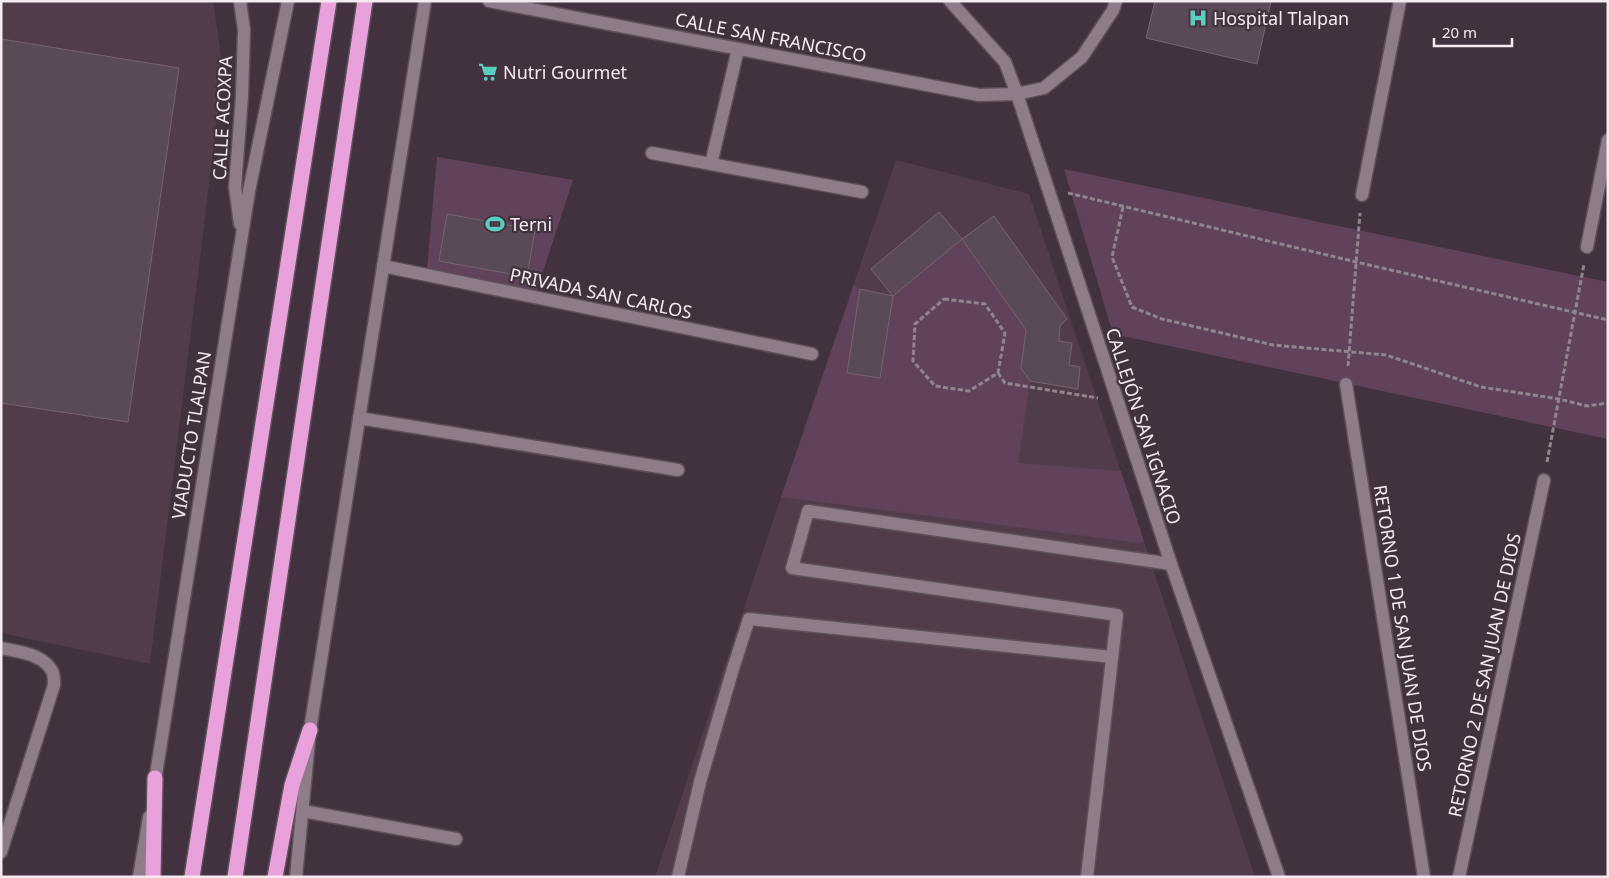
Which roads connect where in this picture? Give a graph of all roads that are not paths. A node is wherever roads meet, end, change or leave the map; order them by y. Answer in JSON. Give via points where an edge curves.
{"nodes":[{"id":1,"x":240,"y":1,"type":"edge"},
{"id":2,"x":288,"y":1,"type":"edge"},
{"id":3,"x":328,"y":1,"type":"edge"},
{"id":4,"x":365,"y":1,"type":"edge"},
{"id":5,"x":425,"y":1,"type":"edge"},
{"id":6,"x":490,"y":1,"type":"edge"},
{"id":7,"x":950,"y":1,"type":"edge"},
{"id":8,"x":1116,"y":1,"type":"edge"},
{"id":9,"x":1400,"y":1,"type":"edge"},
{"id":10,"x":738,"y":49,"type":"junction"},
{"id":11,"x":1017,"y":94,"type":"junction"},
{"id":12,"x":1608,"y":140,"type":"edge"},
{"id":13,"x":652,"y":153,"type":"dead end"},
{"id":14,"x":711,"y":164,"type":"junction"},
{"id":15,"x":862,"y":192,"type":"dead end"},
{"id":16,"x":1362,"y":195,"type":"road end"},
{"id":17,"x":242,"y":236,"type":"junction"},
{"id":18,"x":1587,"y":247,"type":"road end"},
{"id":19,"x":383,"y":266,"type":"junction"},
{"id":20,"x":812,"y":354,"type":"dead end"},
{"id":21,"x":1346,"y":384,"type":"road end"},
{"id":22,"x":359,"y":418,"type":"junction"},
{"id":23,"x":678,"y":470,"type":"dead end"},
{"id":24,"x":1544,"y":480,"type":"road end"},
{"id":25,"x":1171,"y":564,"type":"junction"},
{"id":26,"x":1,"y":648,"type":"edge"},
{"id":27,"x":1112,"y":658,"type":"junction"},
{"id":28,"x":310,"y":730,"type":"junction"},
{"id":29,"x":155,"y":778,"type":"junction"},
{"id":30,"x":303,"y":811,"type":"junction"},
{"id":31,"x":6,"y":823,"type":"edge"},
{"id":32,"x":456,"y":839,"type":"dead end"},
{"id":33,"x":1,"y":852,"type":"edge"},
{"id":34,"x":139,"y":877,"type":"edge"},
{"id":35,"x":153,"y":877,"type":"edge"},
{"id":36,"x":192,"y":877,"type":"edge"},
{"id":37,"x":234,"y":877,"type":"edge"},
{"id":38,"x":275,"y":877,"type":"edge"},
{"id":39,"x":296,"y":877,"type":"edge"},
{"id":40,"x":678,"y":877,"type":"edge"},
{"id":41,"x":1087,"y":877,"type":"edge"},
{"id":42,"x":1279,"y":877,"type":"edge"},
{"id":43,"x":1424,"y":877,"type":"edge"},
{"id":44,"x":1458,"y":877,"type":"edge"}],
"edges":[{"from":1,"to":17,"type":"street","name":"CALLE ACOXPA","via":[[244,30],[235,187]]},
{"from":2,"to":17,"type":"street","name":"VIADUCTO TLALPAN"},
{"from":3,"to":36,"type":"highway"},
{"from":4,"to":37,"type":"highway"},
{"from":5,"to":19,"type":"street"},
{"from":6,"to":10,"type":"street","name":"CALLE SAN FRANCISCO"},
{"from":7,"to":11,"type":"street","name":"CALLEJÓN SAN IGNACIO","via":[[1005,62]]},
{"from":8,"to":11,"type":"street","name":"CALLE SAN FRANCISCO","via":[[1082,57],[1044,88]]},
{"from":9,"to":16,"type":"street"},
{"from":10,"to":11,"type":"street","name":"CALLE SAN FRANCISCO","via":[[979,95]]},
{"from":10,"to":14,"type":"street"},
{"from":11,"to":25,"type":"street","name":"CALLEJÓN SAN IGNACIO"},
{"from":12,"to":18,"type":"street"},
{"from":13,"to":14,"type":"street"},
{"from":14,"to":15,"type":"street"},
{"from":17,"to":29,"type":"street","name":"VIADUCTO TLALPAN"},
{"from":19,"to":20,"type":"street","name":"PRIVADA SAN CARLOS"},
{"from":19,"to":22,"type":"street"},
{"from":21,"to":43,"type":"street","name":"RETORNO 1 DE SAN JUAN DE DIOS"},
{"from":22,"to":23,"type":"street"},
{"from":22,"to":28,"type":"street"},
{"from":24,"to":44,"type":"street","name":"RETORNO 2 DE SAN JUAN DE DIOS"},
{"from":25,"to":27,"type":"street","via":[[808,511],[792,568],[1117,614]]},
{"from":25,"to":42,"type":"street","name":"CALLEJÓN SAN IGNACIO"},
{"from":26,"to":31,"type":"street","via":[[30,654],[44,662],[53,673],[54,685]]},
{"from":27,"to":40,"type":"street","via":[[750,619],[700,782]]},
{"from":27,"to":41,"type":"street"},
{"from":28,"to":30,"type":"street"},
{"from":28,"to":38,"type":"highway","via":[[292,785]]},
{"from":29,"to":34,"type":"street","name":"VIADUCTO TLALPAN"},
{"from":29,"to":35,"type":"highway"},
{"from":30,"to":32,"type":"street"},
{"from":30,"to":39,"type":"street"},
{"from":31,"to":33,"type":"street"}]}
